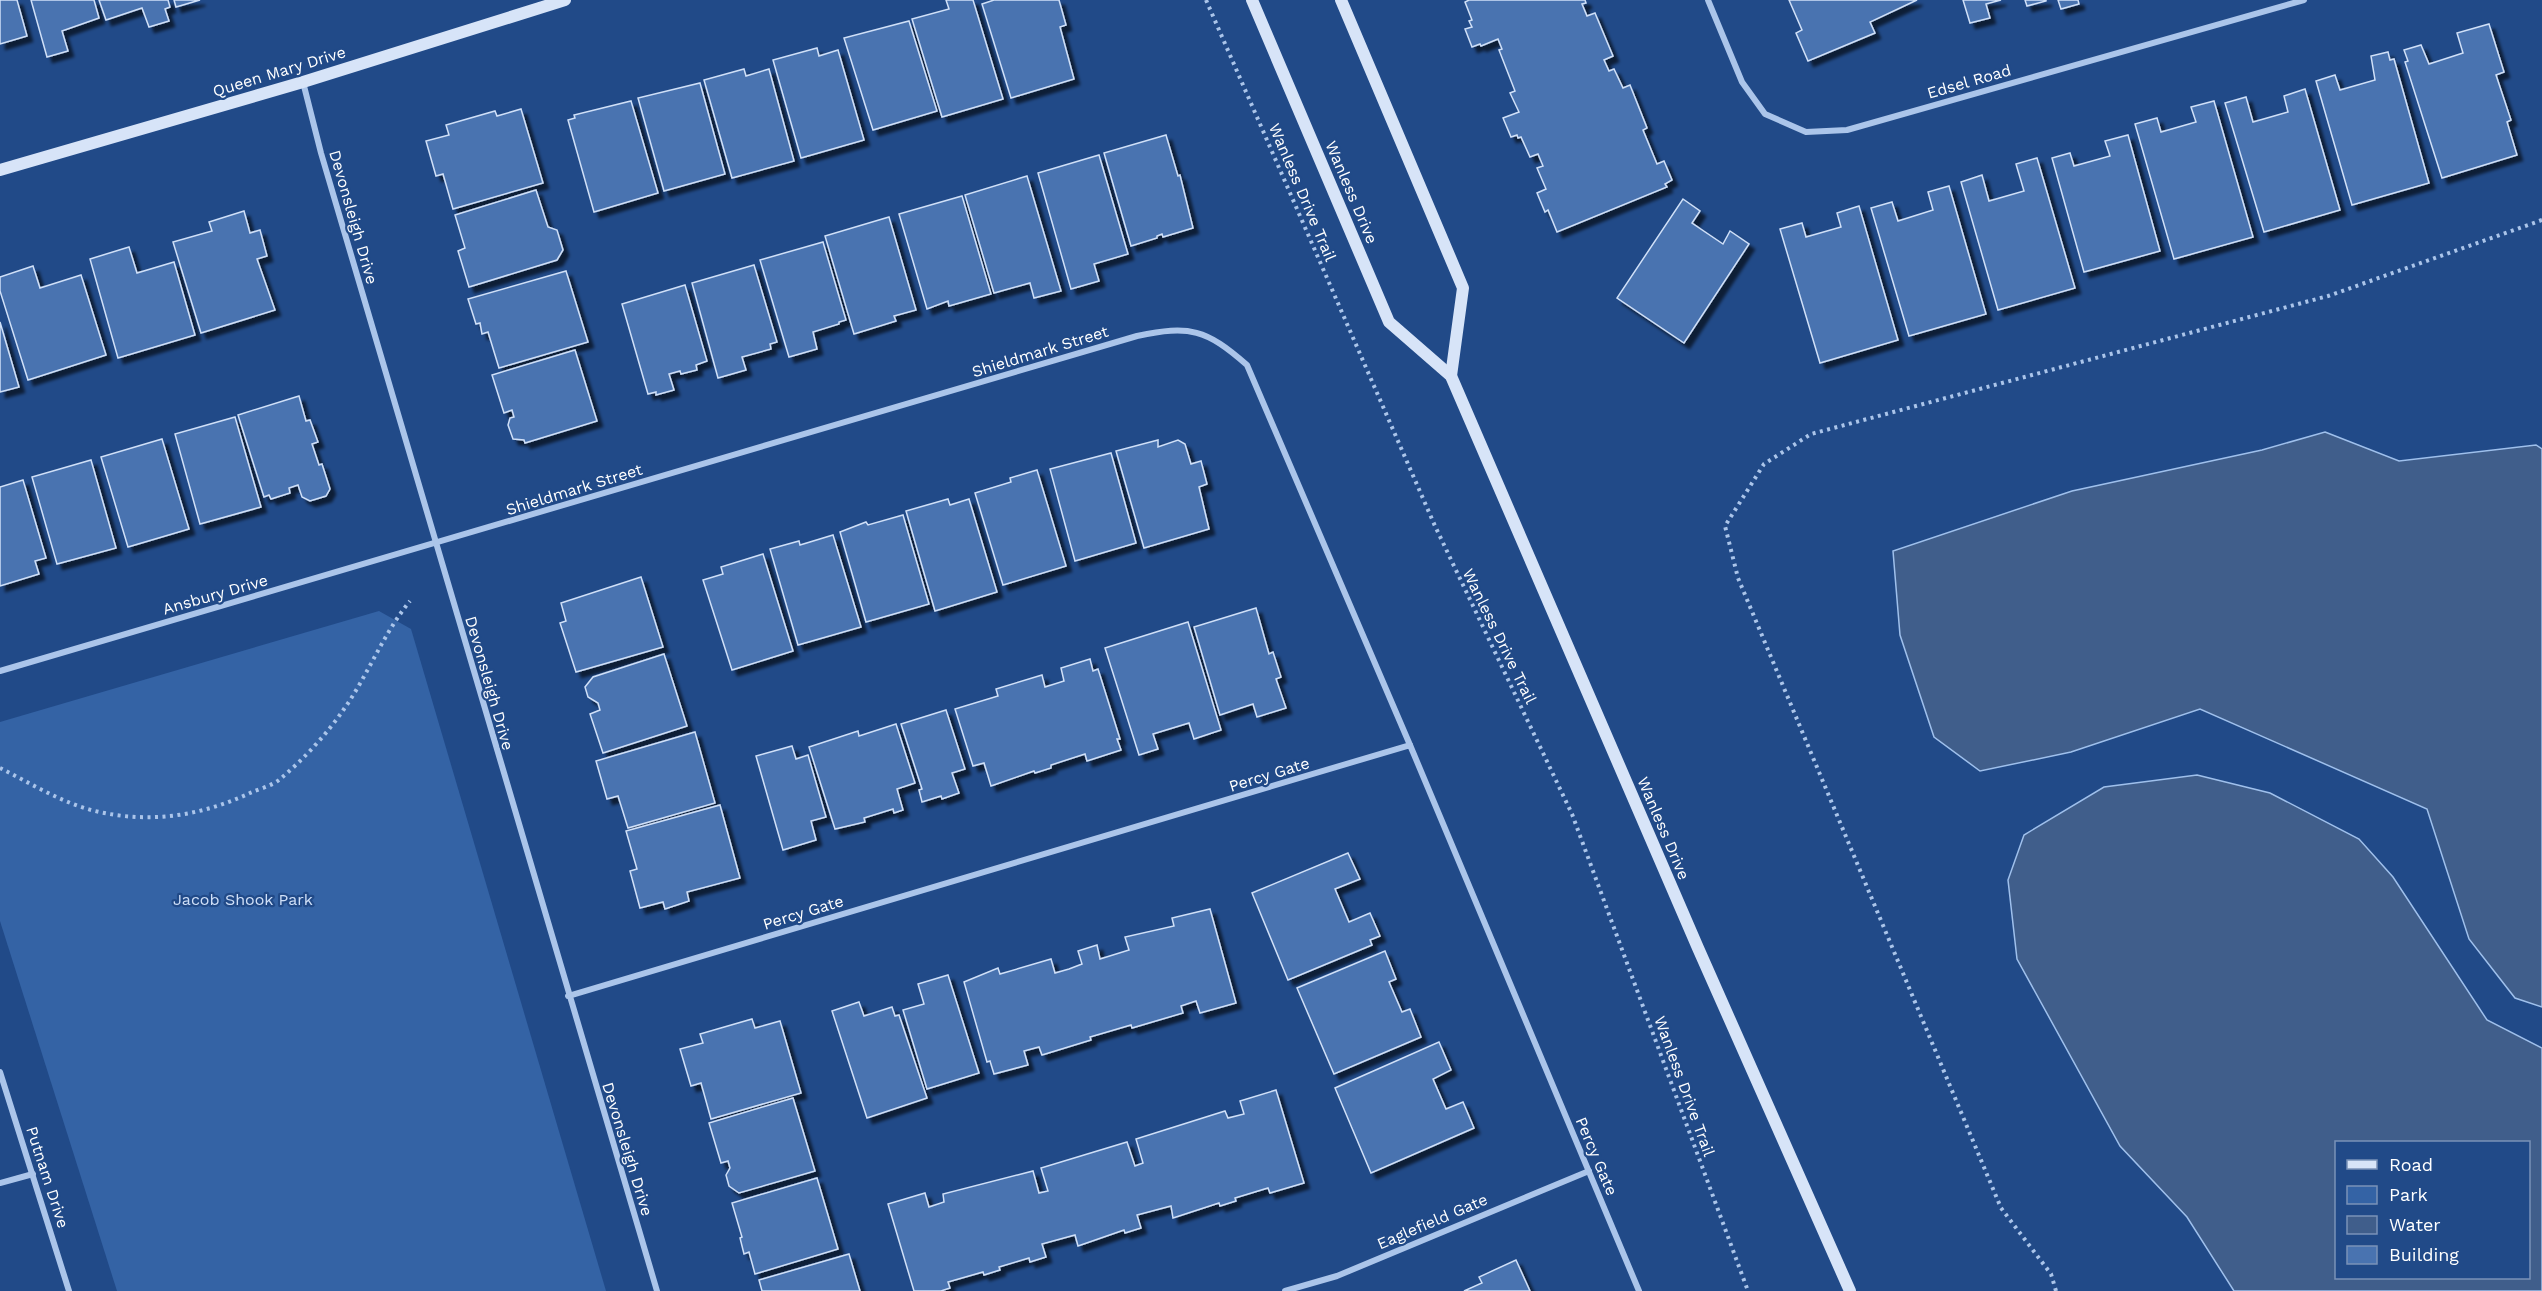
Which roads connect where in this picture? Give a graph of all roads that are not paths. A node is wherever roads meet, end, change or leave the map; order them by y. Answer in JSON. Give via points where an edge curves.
{"nodes":[{"id":1,"x":565,"y":0,"type":"edge"},
{"id":2,"x":1252,"y":0,"type":"edge"},
{"id":3,"x":1341,"y":0,"type":"edge"},
{"id":4,"x":1708,"y":0,"type":"edge"},
{"id":5,"x":2304,"y":0,"type":"edge"},
{"id":6,"x":303,"y":82,"type":"junction"},
{"id":7,"x":0,"y":170,"type":"edge"},
{"id":8,"x":1451,"y":376,"type":"junction"},
{"id":9,"x":437,"y":544,"type":"junction"},
{"id":10,"x":0,"y":671,"type":"edge"},
{"id":11,"x":1410,"y":746,"type":"junction"},
{"id":12,"x":568,"y":996,"type":"junction"},
{"id":13,"x":0,"y":1072,"type":"edge"},
{"id":14,"x":1589,"y":1171,"type":"junction"},
{"id":15,"x":33,"y":1174,"type":"junction"},
{"id":16,"x":0,"y":1183,"type":"edge"},
{"id":17,"x":69,"y":1291,"type":"edge"},
{"id":18,"x":657,"y":1291,"type":"edge"},
{"id":19,"x":1285,"y":1291,"type":"edge"},
{"id":20,"x":1639,"y":1291,"type":"edge"},
{"id":21,"x":1850,"y":1291,"type":"edge"}],
"edges":[{"from":1,"to":6,"type":"main road","name":"Queen Mary Drive"},
{"from":2,"to":8,"type":"main road","name":"Wanless Drive","via":[[1389,322]]},
{"from":3,"to":8,"type":"main road","via":[[1462,288]]},
{"from":4,"to":5,"type":"street","name":"Edsel Road","via":[[1742,82],[1765,114],[1806,132],[1847,130]]},
{"from":6,"to":7,"type":"main road","name":"Queen Mary Drive"},
{"from":6,"to":9,"type":"street","name":"Devonsleigh Drive"},
{"from":8,"to":21,"type":"main road","name":"Wanless Drive"},
{"from":9,"to":10,"type":"street","name":"Ansbury Drive"},
{"from":9,"to":11,"type":"street","name":"Shieldmark Street","via":[[1137,336],[1167,330],[1198,331],[1223,344],[1247,365]]},
{"from":9,"to":12,"type":"street","name":"Devonsleigh Drive"},
{"from":11,"to":12,"type":"street","name":"Percy Gate"},
{"from":11,"to":14,"type":"street","name":"Percy Gate"},
{"from":12,"to":18,"type":"street","name":"Devonsleigh Drive"},
{"from":13,"to":15,"type":"street","name":"Putnam Drive"},
{"from":14,"to":19,"type":"street","name":"Eaglefield Gate","via":[[1337,1276]]},
{"from":14,"to":20,"type":"street","name":"Percy Gate"},
{"from":15,"to":16,"type":"street"},
{"from":15,"to":17,"type":"street","name":"Putnam Drive"}]}
